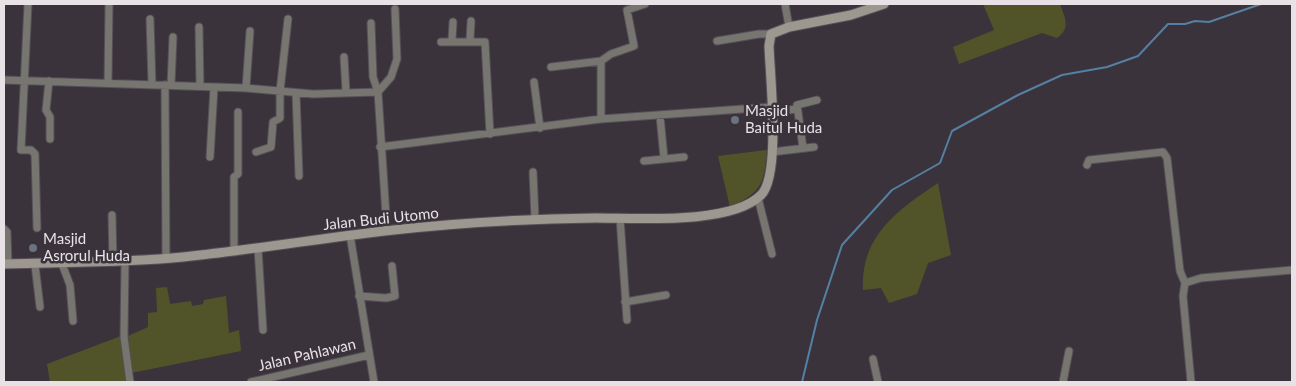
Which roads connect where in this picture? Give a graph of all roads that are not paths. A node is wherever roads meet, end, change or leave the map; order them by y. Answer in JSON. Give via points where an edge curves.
{"nodes":[{"id":1,"x":28,"y":4,"type":"edge"},
{"id":2,"x":109,"y":4,"type":"edge"},
{"id":3,"x":645,"y":4,"type":"edge"},
{"id":4,"x":785,"y":4,"type":"edge"},
{"id":5,"x":884,"y":4,"type":"edge"},
{"id":6,"x":395,"y":9,"type":"dead end"},
{"id":7,"x":150,"y":18,"type":"dead end"},
{"id":8,"x":288,"y":19,"type":"dead end"},
{"id":9,"x":453,"y":22,"type":"dead end"},
{"id":10,"x":471,"y":22,"type":"dead end"},
{"id":11,"x":371,"y":23,"type":"dead end"},
{"id":12,"x":199,"y":27,"type":"dead end"},
{"id":13,"x":789,"y":27,"type":"junction"},
{"id":14,"x":250,"y":32,"type":"dead end"},
{"id":15,"x":771,"y":34,"type":"junction"},
{"id":16,"x":173,"y":37,"type":"dead end"},
{"id":17,"x":452,"y":40,"type":"junction"},
{"id":18,"x":470,"y":40,"type":"junction"},
{"id":19,"x":441,"y":42,"type":"dead end"},
{"id":20,"x":717,"y":42,"type":"dead end"},
{"id":21,"x":344,"y":57,"type":"dead end"},
{"id":22,"x":601,"y":62,"type":"junction"},
{"id":23,"x":551,"y":66,"type":"dead end"},
{"id":24,"x":4,"y":80,"type":"edge"},
{"id":25,"x":26,"y":80,"type":"junction"},
{"id":26,"x":49,"y":81,"type":"junction"},
{"id":27,"x":534,"y":82,"type":"dead end"},
{"id":28,"x":108,"y":83,"type":"junction"},
{"id":29,"x":152,"y":84,"type":"junction"},
{"id":30,"x":168,"y":85,"type":"junction"},
{"id":31,"x":200,"y":86,"type":"junction"},
{"id":32,"x":214,"y":87,"type":"junction"},
{"id":33,"x":246,"y":88,"type":"junction"},
{"id":34,"x":280,"y":90,"type":"junction"},
{"id":35,"x":346,"y":92,"type":"junction"},
{"id":36,"x":378,"y":92,"type":"junction"},
{"id":37,"x":296,"y":93,"type":"junction"},
{"id":38,"x":817,"y":100,"type":"dead end"},
{"id":39,"x":797,"y":109,"type":"junction"},
{"id":40,"x":771,"y":110,"type":"junction"},
{"id":41,"x":238,"y":112,"type":"dead end"},
{"id":42,"x":660,"y":116,"type":"junction"},
{"id":43,"x":601,"y":120,"type":"junction"},
{"id":44,"x":540,"y":128,"type":"junction"},
{"id":45,"x":490,"y":134,"type":"junction"},
{"id":46,"x":50,"y":139,"type":"dead end"},
{"id":47,"x":380,"y":147,"type":"junction"},
{"id":48,"x":814,"y":147,"type":"dead end"},
{"id":49,"x":802,"y":148,"type":"junction"},
{"id":50,"x":256,"y":152,"type":"dead end"},
{"id":51,"x":772,"y":152,"type":"junction"},
{"id":52,"x":684,"y":156,"type":"dead end"},
{"id":53,"x":210,"y":157,"type":"dead end"},
{"id":54,"x":664,"y":158,"type":"junction"},
{"id":55,"x":644,"y":161,"type":"dead end"},
{"id":56,"x":1086,"y":165,"type":"dead end"},
{"id":57,"x":532,"y":172,"type":"dead end"},
{"id":58,"x":298,"y":176,"type":"dead end"},
{"id":59,"x":758,"y":198,"type":"junction"},
{"id":60,"x":112,"y":215,"type":"dead end"},
{"id":61,"x":620,"y":218,"type":"junction"},
{"id":62,"x":535,"y":219,"type":"junction"},
{"id":63,"x":37,"y":228,"type":"dead end"},
{"id":64,"x":4,"y":229,"type":"edge"},
{"id":65,"x":387,"y":231,"type":"junction"},
{"id":66,"x":350,"y":235,"type":"junction"},
{"id":67,"x":258,"y":248,"type":"junction"},
{"id":68,"x":234,"y":250,"type":"junction"},
{"id":69,"x":772,"y":254,"type":"dead end"},
{"id":70,"x":166,"y":258,"type":"junction"},
{"id":71,"x":113,"y":262,"type":"junction"},
{"id":72,"x":124,"y":262,"type":"junction"},
{"id":73,"x":6,"y":264,"type":"edge"},
{"id":74,"x":62,"y":264,"type":"junction"},
{"id":75,"x":35,"y":265,"type":"junction"},
{"id":76,"x":392,"y":266,"type":"dead end"},
{"id":77,"x":1292,"y":270,"type":"edge"},
{"id":78,"x":1185,"y":283,"type":"junction"},
{"id":79,"x":666,"y":295,"type":"dead end"},
{"id":80,"x":359,"y":296,"type":"junction"},
{"id":81,"x":625,"y":302,"type":"junction"},
{"id":82,"x":40,"y":307,"type":"dead end"},
{"id":83,"x":627,"y":320,"type":"dead end"},
{"id":84,"x":73,"y":321,"type":"dead end"},
{"id":85,"x":263,"y":330,"type":"dead end"},
{"id":86,"x":1069,"y":351,"type":"dead end"},
{"id":87,"x":369,"y":355,"type":"junction"},
{"id":88,"x":873,"y":359,"type":"dead end"},
{"id":89,"x":262,"y":381,"type":"edge"},
{"id":90,"x":130,"y":382,"type":"edge"},
{"id":91,"x":252,"y":382,"type":"edge"},
{"id":92,"x":374,"y":382,"type":"edge"},
{"id":93,"x":878,"y":382,"type":"edge"},
{"id":94,"x":1063,"y":382,"type":"edge"},
{"id":95,"x":1191,"y":382,"type":"edge"}],
"edges":[{"from":1,"to":25,"type":"street"},
{"from":2,"to":28,"type":"street"},
{"from":3,"to":22,"type":"street","via":[[627,10],[634,46],[611,54]]},
{"from":4,"to":13,"type":"street"},
{"from":5,"to":13,"type":"street","via":[[851,15]]},
{"from":6,"to":36,"type":"street","via":[[397,59],[391,77]]},
{"from":7,"to":29,"type":"street"},
{"from":8,"to":34,"type":"street"},
{"from":9,"to":17,"type":"street"},
{"from":10,"to":18,"type":"street"},
{"from":11,"to":36,"type":"street","via":[[373,77]]},
{"from":12,"to":31,"type":"street"},
{"from":13,"to":15,"type":"street"},
{"from":14,"to":33,"type":"street"},
{"from":15,"to":20,"type":"street"},
{"from":15,"to":40,"type":"street"},
{"from":16,"to":30,"type":"street"},
{"from":17,"to":18,"type":"street"},
{"from":17,"to":19,"type":"street"},
{"from":18,"to":45,"type":"street","via":[[485,44]]},
{"from":21,"to":35,"type":"street"},
{"from":22,"to":23,"type":"street"},
{"from":22,"to":43,"type":"street"},
{"from":24,"to":25,"type":"street"},
{"from":25,"to":26,"type":"street"},
{"from":25,"to":63,"type":"street","via":[[21,150],[32,150],[35,154]]},
{"from":26,"to":28,"type":"street"},
{"from":26,"to":46,"type":"street","via":[[46,112],[50,117]]},
{"from":27,"to":44,"type":"street"},
{"from":28,"to":29,"type":"street"},
{"from":29,"to":30,"type":"street"},
{"from":30,"to":31,"type":"street"},
{"from":30,"to":70,"type":"street"},
{"from":31,"to":32,"type":"street"},
{"from":32,"to":33,"type":"street"},
{"from":32,"to":53,"type":"street"},
{"from":33,"to":34,"type":"street"},
{"from":34,"to":37,"type":"street"},
{"from":34,"to":50,"type":"street","via":[[280,118],[272,122],[271,147]]},
{"from":35,"to":36,"type":"street"},
{"from":35,"to":37,"type":"street"},
{"from":36,"to":47,"type":"street"},
{"from":37,"to":58,"type":"street"},
{"from":38,"to":39,"type":"street","via":[[797,105]]},
{"from":39,"to":40,"type":"street"},
{"from":39,"to":49,"type":"street"},
{"from":40,"to":42,"type":"street"},
{"from":40,"to":51,"type":"street"},
{"from":41,"to":68,"type":"street"},
{"from":42,"to":43,"type":"street"},
{"from":42,"to":54,"type":"street"},
{"from":43,"to":44,"type":"street"},
{"from":44,"to":45,"type":"street"},
{"from":45,"to":47,"type":"street"},
{"from":47,"to":65,"type":"street"},
{"from":48,"to":49,"type":"street"},
{"from":49,"to":51,"type":"street"},
{"from":51,"to":59,"type":"street","via":[[768,184]]},
{"from":52,"to":54,"type":"street"},
{"from":54,"to":55,"type":"street"},
{"from":56,"to":78,"type":"street","via":[[1090,160],[1163,152],[1167,158],[1180,271]]},
{"from":57,"to":62,"type":"street"},
{"from":59,"to":61,"type":"street","name":"Jalan Budi Utomo","via":[[744,207],[716,214]]},
{"from":59,"to":69,"type":"street"},
{"from":60,"to":71,"type":"street"},
{"from":61,"to":62,"type":"street","name":"Jalan Budi Utomo"},
{"from":61,"to":81,"type":"street"},
{"from":62,"to":65,"type":"street","name":"Jalan Budi Utomo"},
{"from":64,"to":73,"type":"street","via":[[7,232]]},
{"from":65,"to":66,"type":"street","name":"Jalan Budi Utomo"},
{"from":66,"to":67,"type":"street","name":"Jalan Budi Utomo"},
{"from":66,"to":80,"type":"street"},
{"from":67,"to":68,"type":"street","name":"Jalan Budi Utomo"},
{"from":67,"to":85,"type":"street"},
{"from":68,"to":70,"type":"street","name":"Jalan Budi Utomo"},
{"from":70,"to":72,"type":"street","name":"Jalan Budi Utomo"},
{"from":71,"to":72,"type":"street","name":"Jalan Budi Utomo"},
{"from":71,"to":74,"type":"street","name":"Jalan Budi Utomo"},
{"from":72,"to":90,"type":"street","via":[[124,337]]},
{"from":73,"to":75,"type":"street","name":"Jalan Budi Utomo"},
{"from":74,"to":75,"type":"street","name":"Jalan Budi Utomo"},
{"from":74,"to":84,"type":"street","via":[[70,285]]},
{"from":75,"to":82,"type":"street"},
{"from":76,"to":80,"type":"street","via":[[395,296]]},
{"from":77,"to":78,"type":"street","via":[[1201,278]]},
{"from":78,"to":95,"type":"street","via":[[1183,296]]},
{"from":79,"to":81,"type":"street"},
{"from":80,"to":87,"type":"street"},
{"from":81,"to":83,"type":"street"},
{"from":86,"to":94,"type":"street"},
{"from":87,"to":89,"type":"street","name":"Jalan Pahlawan"},
{"from":87,"to":92,"type":"street"},
{"from":88,"to":93,"type":"street"},
{"from":89,"to":91,"type":"street","name":"Jalan Pahlawan"}]}
